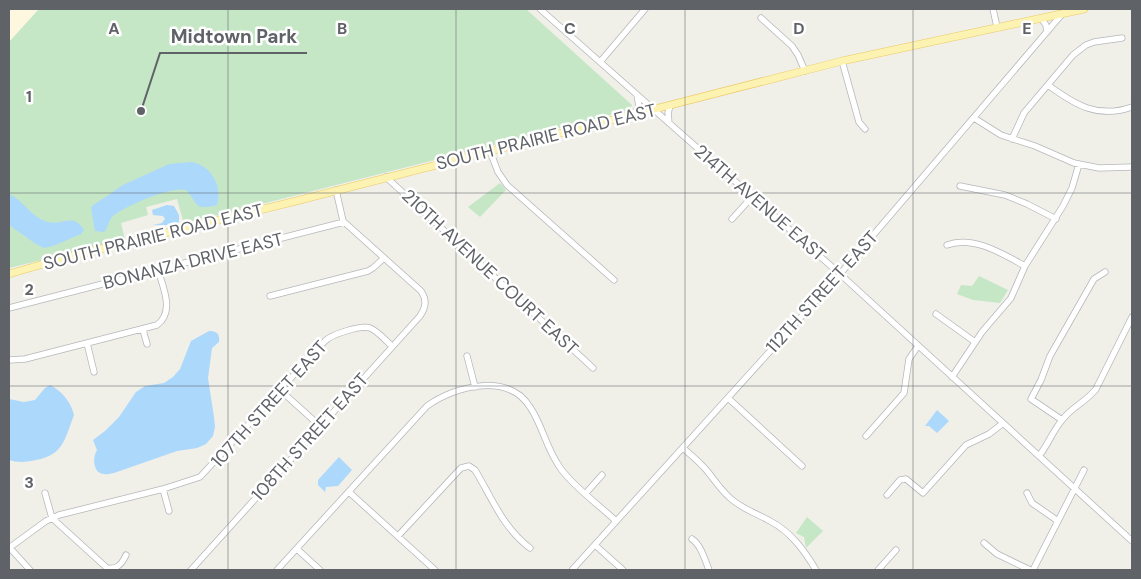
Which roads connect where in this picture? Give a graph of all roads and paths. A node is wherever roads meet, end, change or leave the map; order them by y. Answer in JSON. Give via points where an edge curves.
{"nodes":[{"id":1,"x":540,"y":9,"type":"edge"},
{"id":2,"x":645,"y":9,"type":"edge"},
{"id":3,"x":993,"y":9,"type":"edge"},
{"id":4,"x":1084,"y":9,"type":"edge"},
{"id":5,"x":1065,"y":11,"type":"edge"},
{"id":6,"x":761,"y":18,"type":"dead end"},
{"id":7,"x":1041,"y":18,"type":"junction"},
{"id":8,"x":997,"y":27,"type":"junction"},
{"id":9,"x":1047,"y":32,"type":"junction"},
{"id":10,"x":1122,"y":38,"type":"dead end"},
{"id":11,"x":842,"y":61,"type":"junction"},
{"id":12,"x":600,"y":62,"type":"junction"},
{"id":13,"x":805,"y":71,"type":"junction"},
{"id":14,"x":1048,"y":85,"type":"junction"},
{"id":15,"x":637,"y":95,"type":"junction"},
{"id":16,"x":670,"y":106,"type":"junction"},
{"id":17,"x":1132,"y":106,"type":"edge"},
{"id":18,"x":654,"y":110,"type":"junction"},
{"id":19,"x":634,"y":115,"type":"junction"},
{"id":20,"x":974,"y":118,"type":"junction"},
{"id":21,"x":669,"y":122,"type":"junction"},
{"id":22,"x":864,"y":129,"type":"dead end"},
{"id":23,"x":1012,"y":139,"type":"junction"},
{"id":24,"x":490,"y":151,"type":"junction"},
{"id":25,"x":1079,"y":164,"type":"junction"},
{"id":26,"x":1132,"y":167,"type":"edge"},
{"id":27,"x":386,"y":177,"type":"junction"},
{"id":28,"x":960,"y":186,"type":"dead end"},
{"id":29,"x":336,"y":190,"type":"junction"},
{"id":30,"x":752,"y":197,"type":"junction"},
{"id":31,"x":732,"y":219,"type":"dead end"},
{"id":32,"x":1056,"y":219,"type":"junction"},
{"id":33,"x":344,"y":222,"type":"junction"},
{"id":34,"x":948,"y":245,"type":"dead end"},
{"id":35,"x":384,"y":258,"type":"junction"},
{"id":36,"x":1025,"y":266,"type":"junction"},
{"id":37,"x":158,"y":270,"type":"junction"},
{"id":38,"x":1104,"y":272,"type":"dead end"},
{"id":39,"x":9,"y":274,"type":"edge"},
{"id":40,"x":840,"y":274,"type":"junction"},
{"id":41,"x":614,"y":280,"type":"dead end"},
{"id":42,"x":270,"y":296,"type":"dead end"},
{"id":43,"x":9,"y":308,"type":"edge"},
{"id":44,"x":936,"y":314,"type":"dead end"},
{"id":45,"x":1132,"y":318,"type":"edge"},
{"id":46,"x":143,"y":330,"type":"junction"},
{"id":47,"x":975,"y":342,"type":"junction"},
{"id":48,"x":87,"y":343,"type":"junction"},
{"id":49,"x":147,"y":344,"type":"dead end"},
{"id":50,"x":392,"y":346,"type":"junction"},
{"id":51,"x":918,"y":346,"type":"junction"},
{"id":52,"x":467,"y":356,"type":"dead end"},
{"id":53,"x":9,"y":360,"type":"edge"},
{"id":54,"x":593,"y":368,"type":"dead end"},
{"id":55,"x":94,"y":372,"type":"dead end"},
{"id":56,"x":952,"y":377,"type":"junction"},
{"id":57,"x":475,"y":387,"type":"junction"},
{"id":58,"x":280,"y":390,"type":"junction"},
{"id":59,"x":728,"y":398,"type":"junction"},
{"id":60,"x":1062,"y":420,"type":"junction"},
{"id":61,"x":1002,"y":424,"type":"junction"},
{"id":62,"x":320,"y":426,"type":"junction"},
{"id":63,"x":866,"y":436,"type":"dead end"},
{"id":64,"x":683,"y":448,"type":"junction"},
{"id":65,"x":1039,"y":456,"type":"junction"},
{"id":66,"x":802,"y":466,"type":"dead end"},
{"id":67,"x":1084,"y":470,"type":"dead end"},
{"id":68,"x":602,"y":475,"type":"dead end"},
{"id":69,"x":163,"y":489,"type":"junction"},
{"id":70,"x":1074,"y":489,"type":"junction"},
{"id":71,"x":349,"y":492,"type":"junction"},
{"id":72,"x":586,"y":493,"type":"junction"},
{"id":73,"x":1027,"y":493,"type":"dead end"},
{"id":74,"x":45,"y":494,"type":"dead end"},
{"id":75,"x":887,"y":495,"type":"dead end"},
{"id":76,"x":169,"y":511,"type":"dead end"},
{"id":77,"x":52,"y":518,"type":"junction"},
{"id":78,"x":616,"y":521,"type":"junction"},
{"id":79,"x":1058,"y":521,"type":"junction"},
{"id":80,"x":398,"y":536,"type":"junction"},
{"id":81,"x":692,"y":539,"type":"dead end"},
{"id":82,"x":1132,"y":541,"type":"edge"},
{"id":83,"x":984,"y":543,"type":"dead end"},
{"id":84,"x":595,"y":545,"type":"junction"},
{"id":85,"x":9,"y":548,"type":"edge"},
{"id":86,"x":530,"y":548,"type":"dead end"},
{"id":87,"x":296,"y":549,"type":"junction"},
{"id":88,"x":896,"y":550,"type":"dead end"},
{"id":89,"x":126,"y":556,"type":"dead end"},
{"id":90,"x":30,"y":570,"type":"edge"},
{"id":91,"x":191,"y":570,"type":"edge"},
{"id":92,"x":278,"y":570,"type":"edge"},
{"id":93,"x":320,"y":570,"type":"edge"},
{"id":94,"x":435,"y":570,"type":"edge"},
{"id":95,"x":572,"y":570,"type":"edge"},
{"id":96,"x":623,"y":570,"type":"edge"},
{"id":97,"x":709,"y":570,"type":"edge"},
{"id":98,"x":816,"y":570,"type":"edge"},
{"id":99,"x":878,"y":570,"type":"edge"},
{"id":100,"x":1031,"y":570,"type":"edge"}],
"edges":[{"from":1,"to":12,"type":"street","name":"214TH AVENUE EAST"},
{"from":2,"to":12,"type":"street"},
{"from":3,"to":8,"type":"street"},
{"from":4,"to":5,"type":"main road","name":"SOUTH PRAIRIE ROAD EAST"},
{"from":5,"to":7,"type":"main road","name":"SOUTH PRAIRIE ROAD EAST"},
{"from":5,"to":9,"type":"street","name":"112TH STREET EAST"},
{"from":6,"to":13,"type":"street","via":[[796,50]]},
{"from":7,"to":8,"type":"main road","name":"SOUTH PRAIRIE ROAD EAST"},
{"from":7,"to":9,"type":"street"},
{"from":8,"to":11,"type":"main road","name":"SOUTH PRAIRIE ROAD EAST"},
{"from":9,"to":20,"type":"street","name":"112TH STREET EAST"},
{"from":10,"to":14,"type":"street","via":[[1094,42],[1078,50]]},
{"from":11,"to":13,"type":"main road","name":"SOUTH PRAIRIE ROAD EAST"},
{"from":11,"to":22,"type":"street","via":[[859,122]]},
{"from":12,"to":15,"type":"street","name":"214TH AVENUE EAST"},
{"from":13,"to":16,"type":"main road","name":"SOUTH PRAIRIE ROAD EAST"},
{"from":14,"to":17,"type":"street","via":[[1075,103],[1100,112]]},
{"from":14,"to":23,"type":"street","via":[[1024,113]]},
{"from":15,"to":18,"type":"street","name":"214TH AVENUE EAST"},
{"from":15,"to":19,"type":"street","via":[[638,106]]},
{"from":16,"to":18,"type":"main road","name":"SOUTH PRAIRIE ROAD EAST"},
{"from":16,"to":21,"type":"street"},
{"from":18,"to":19,"type":"main road","name":"SOUTH PRAIRIE ROAD EAST"},
{"from":18,"to":21,"type":"street","name":"214TH AVENUE EAST"},
{"from":19,"to":24,"type":"main road","name":"SOUTH PRAIRIE ROAD EAST"},
{"from":20,"to":23,"type":"street"},
{"from":20,"to":40,"type":"street","name":"112TH STREET EAST"},
{"from":21,"to":30,"type":"street","name":"214TH AVENUE EAST"},
{"from":23,"to":25,"type":"street"},
{"from":24,"to":27,"type":"main road","name":"SOUTH PRAIRIE ROAD EAST"},
{"from":24,"to":41,"type":"street","via":[[498,172],[512,190]]},
{"from":25,"to":26,"type":"street","via":[[1105,168]]},
{"from":25,"to":32,"type":"street","via":[[1072,188]]},
{"from":27,"to":29,"type":"main road","name":"SOUTH PRAIRIE ROAD EAST"},
{"from":27,"to":54,"type":"street","name":"210TH AVENUE COURT EAST"},
{"from":28,"to":32,"type":"street","via":[[1005,195]]},
{"from":29,"to":33,"type":"street"},
{"from":29,"to":39,"type":"main road","name":"SOUTH PRAIRIE ROAD EAST"},
{"from":30,"to":31,"type":"street"},
{"from":30,"to":40,"type":"street","name":"214TH AVENUE EAST"},
{"from":32,"to":36,"type":"street"},
{"from":33,"to":35,"type":"street"},
{"from":33,"to":37,"type":"street","name":"BONANZA DRIVE EAST"},
{"from":34,"to":36,"type":"street","via":[[956,242],[979,245]]},
{"from":35,"to":42,"type":"street","via":[[368,271]]},
{"from":35,"to":50,"type":"street","name":"108TH STREET EAST","via":[[421,291],[425,302],[420,316]]},
{"from":36,"to":47,"type":"street","via":[[1006,305]]},
{"from":37,"to":43,"type":"street","name":"BONANZA DRIVE EAST"},
{"from":37,"to":46,"type":"street","via":[[167,313],[163,321]]},
{"from":38,"to":60,"type":"street","via":[[1094,279],[1050,356],[1030,399]]},
{"from":40,"to":51,"type":"street","name":"214TH AVENUE EAST"},
{"from":40,"to":59,"type":"street","name":"112TH STREET EAST"},
{"from":44,"to":47,"type":"street"},
{"from":45,"to":60,"type":"street","via":[[1090,396]]},
{"from":46,"to":48,"type":"street"},
{"from":46,"to":49,"type":"street"},
{"from":47,"to":56,"type":"street"},
{"from":48,"to":53,"type":"street"},
{"from":48,"to":55,"type":"street"},
{"from":50,"to":58,"type":"street","name":"107TH STREET EAST","via":[[368,328],[328,338]]},
{"from":50,"to":62,"type":"street","name":"108TH STREET EAST"},
{"from":51,"to":56,"type":"street","name":"214TH AVENUE EAST"},
{"from":51,"to":63,"type":"street","via":[[909,359],[904,393]]},
{"from":52,"to":57,"type":"street"},
{"from":56,"to":61,"type":"street","name":"214TH AVENUE EAST"},
{"from":57,"to":71,"type":"street","via":[[446,394],[427,406]]},
{"from":57,"to":72,"type":"street","via":[[506,388],[524,399],[534,412],[556,461]]},
{"from":58,"to":62,"type":"street"},
{"from":58,"to":69,"type":"street","name":"107TH STREET EAST","via":[[200,477]]},
{"from":59,"to":64,"type":"street","name":"112TH STREET EAST"},
{"from":59,"to":66,"type":"street"},
{"from":60,"to":65,"type":"street"},
{"from":61,"to":65,"type":"street","name":"214TH AVENUE EAST"},
{"from":61,"to":75,"type":"street","via":[[966,445],[923,492],[906,478],[900,480]]},
{"from":62,"to":91,"type":"street","name":"108TH STREET EAST"},
{"from":64,"to":78,"type":"street","name":"112TH STREET EAST"},
{"from":64,"to":98,"type":"street","via":[[704,467],[730,499],[790,535]]},
{"from":65,"to":70,"type":"street","name":"214TH AVENUE EAST"},
{"from":67,"to":70,"type":"street"},
{"from":68,"to":72,"type":"street"},
{"from":69,"to":76,"type":"street"},
{"from":69,"to":77,"type":"street"},
{"from":70,"to":79,"type":"street"},
{"from":70,"to":82,"type":"street","name":"214TH AVENUE EAST"},
{"from":71,"to":80,"type":"street"},
{"from":71,"to":87,"type":"street"},
{"from":72,"to":78,"type":"street"},
{"from":73,"to":79,"type":"street","via":[[1032,503]]},
{"from":74,"to":77,"type":"street"},
{"from":77,"to":85,"type":"street"},
{"from":77,"to":89,"type":"street","via":[[107,568],[118,567]]},
{"from":78,"to":84,"type":"street","name":"112TH STREET EAST"},
{"from":79,"to":100,"type":"street"},
{"from":80,"to":86,"type":"street","via":[[461,468],[470,466],[507,525]]},
{"from":80,"to":94,"type":"street"},
{"from":81,"to":97,"type":"street"},
{"from":83,"to":100,"type":"street","via":[[997,554]]},
{"from":84,"to":95,"type":"street","name":"112TH STREET EAST"},
{"from":84,"to":96,"type":"street"},
{"from":85,"to":90,"type":"street"},
{"from":87,"to":92,"type":"street"},
{"from":87,"to":93,"type":"street"},
{"from":88,"to":99,"type":"street"}]}
